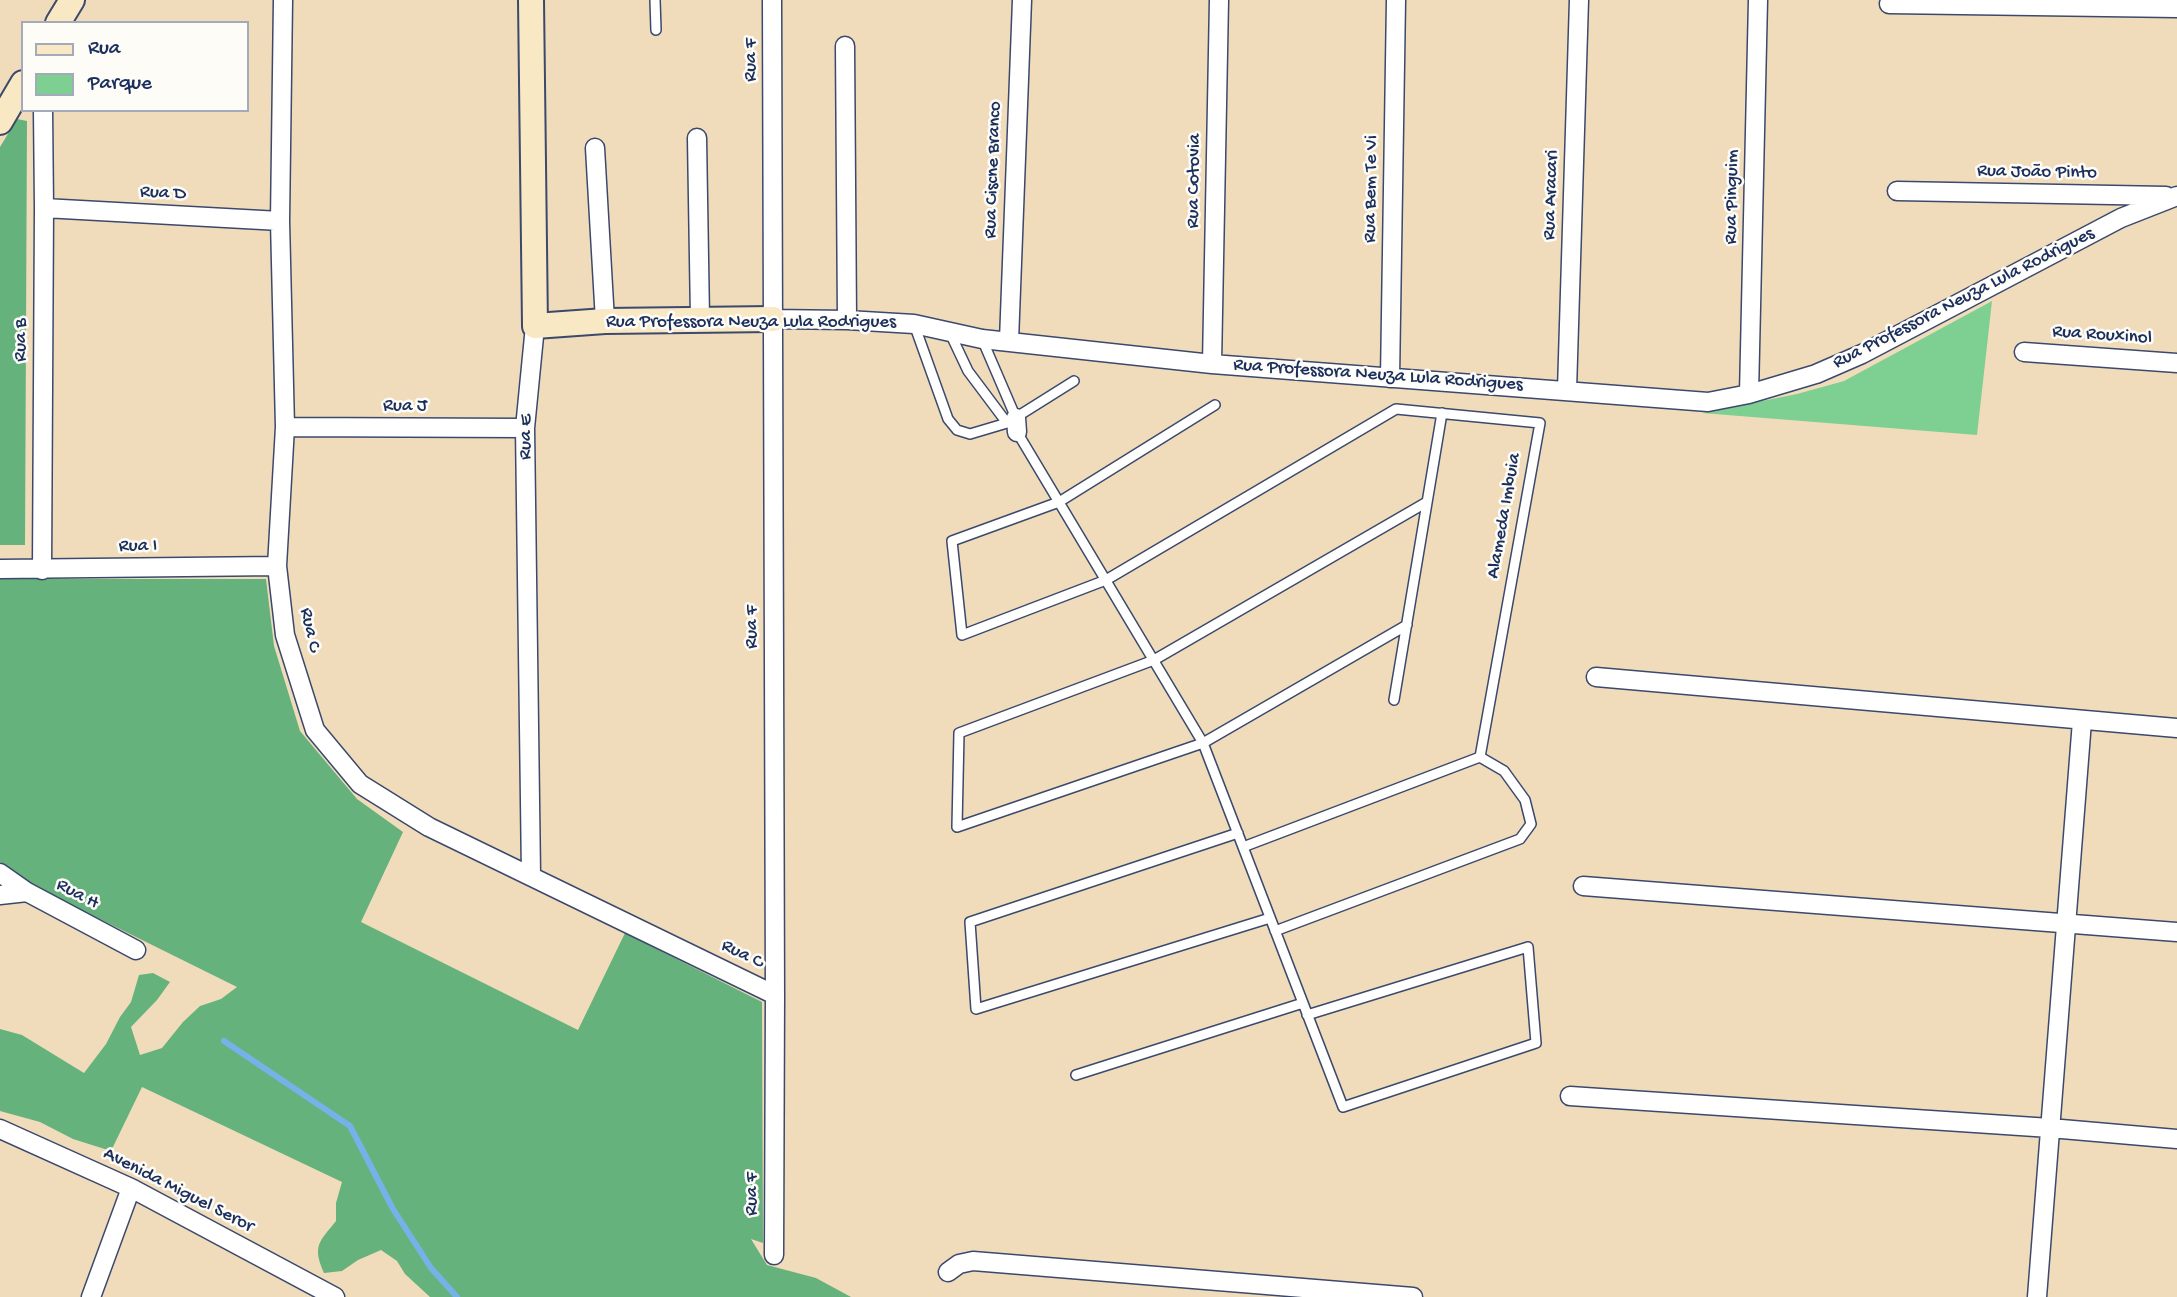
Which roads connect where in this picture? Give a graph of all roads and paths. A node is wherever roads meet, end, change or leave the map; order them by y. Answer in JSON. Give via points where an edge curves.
{"nodes":[{"id":1,"x":72,"y":0,"type":"edge"},
{"id":2,"x":283,"y":0,"type":"edge"},
{"id":3,"x":531,"y":0,"type":"edge"},
{"id":4,"x":654,"y":0,"type":"edge"},
{"id":5,"x":772,"y":0,"type":"edge"},
{"id":6,"x":1022,"y":0,"type":"edge"},
{"id":7,"x":1219,"y":0,"type":"edge"},
{"id":8,"x":1396,"y":0,"type":"edge"},
{"id":9,"x":1579,"y":0,"type":"edge"},
{"id":10,"x":1758,"y":0,"type":"edge"},
{"id":11,"x":1889,"y":4,"type":"dead end"},
{"id":12,"x":2177,"y":8,"type":"edge"},
{"id":13,"x":59,"y":21,"type":"edge"},
{"id":14,"x":656,"y":30,"type":"dead end"},
{"id":15,"x":845,"y":46,"type":"dead end"},
{"id":16,"x":21,"y":86,"type":"edge"},
{"id":17,"x":43,"y":112,"type":"edge"},
{"id":18,"x":0,"y":122,"type":"edge"},
{"id":19,"x":697,"y":138,"type":"dead end"},
{"id":20,"x":595,"y":148,"type":"dead end"},
{"id":21,"x":1897,"y":191,"type":"dead end"},
{"id":22,"x":2177,"y":196,"type":"edge"},
{"id":23,"x":44,"y":208,"type":"junction"},
{"id":24,"x":280,"y":221,"type":"junction"},
{"id":25,"x":700,"y":319,"type":"junction"},
{"id":26,"x":773,"y":319,"type":"junction"},
{"id":27,"x":847,"y":320,"type":"junction"},
{"id":28,"x":605,"y":321,"type":"junction"},
{"id":29,"x":914,"y":324,"type":"junction"},
{"id":30,"x":535,"y":326,"type":"junction"},
{"id":31,"x":949,"y":331,"type":"junction"},
{"id":32,"x":982,"y":339,"type":"junction"},
{"id":33,"x":1009,"y":341,"type":"junction"},
{"id":34,"x":2024,"y":352,"type":"dead end"},
{"id":35,"x":2177,"y":363,"type":"edge"},
{"id":36,"x":1212,"y":364,"type":"junction"},
{"id":37,"x":1390,"y":379,"type":"junction"},
{"id":38,"x":1074,"y":381,"type":"dead end"},
{"id":39,"x":1567,"y":390,"type":"junction"},
{"id":40,"x":1749,"y":394,"type":"junction"},
{"id":41,"x":1215,"y":405,"type":"dead end"},
{"id":42,"x":1442,"y":412,"type":"junction"},
{"id":43,"x":1013,"y":424,"type":"junction"},
{"id":44,"x":285,"y":428,"type":"junction"},
{"id":45,"x":525,"y":428,"type":"junction"},
{"id":46,"x":1059,"y":502,"type":"junction"},
{"id":47,"x":1427,"y":502,"type":"junction"},
{"id":48,"x":277,"y":566,"type":"junction"},
{"id":49,"x":0,"y":569,"type":"edge"},
{"id":50,"x":42,"y":570,"type":"junction"},
{"id":51,"x":1106,"y":580,"type":"junction"},
{"id":52,"x":1407,"y":625,"type":"junction"},
{"id":53,"x":1154,"y":660,"type":"junction"},
{"id":54,"x":1596,"y":677,"type":"dead end"},
{"id":55,"x":1394,"y":700,"type":"dead end"},
{"id":56,"x":2082,"y":721,"type":"junction"},
{"id":57,"x":2177,"y":728,"type":"edge"},
{"id":58,"x":1203,"y":743,"type":"junction"},
{"id":59,"x":1480,"y":757,"type":"junction"},
{"id":60,"x":1238,"y":833,"type":"junction"},
{"id":61,"x":1243,"y":847,"type":"junction"},
{"id":62,"x":0,"y":873,"type":"edge"},
{"id":63,"x":531,"y":875,"type":"junction"},
{"id":64,"x":1583,"y":886,"type":"dead end"},
{"id":65,"x":27,"y":892,"type":"junction"},
{"id":66,"x":0,"y":895,"type":"edge"},
{"id":67,"x":1270,"y":918,"type":"junction"},
{"id":68,"x":2066,"y":923,"type":"junction"},
{"id":69,"x":1275,"y":931,"type":"junction"},
{"id":70,"x":2177,"y":932,"type":"edge"},
{"id":71,"x":136,"y":950,"type":"dead end"},
{"id":72,"x":775,"y":995,"type":"junction"},
{"id":73,"x":1303,"y":1003,"type":"junction"},
{"id":74,"x":1307,"y":1015,"type":"junction"},
{"id":75,"x":1076,"y":1075,"type":"dead end"},
{"id":76,"x":1570,"y":1096,"type":"dead end"},
{"id":77,"x":2050,"y":1128,"type":"junction"},
{"id":78,"x":0,"y":1129,"type":"edge"},
{"id":79,"x":2177,"y":1139,"type":"edge"},
{"id":80,"x":131,"y":1188,"type":"junction"},
{"id":81,"x":774,"y":1255,"type":"dead end"},
{"id":82,"x":948,"y":1272,"type":"dead end"},
{"id":83,"x":91,"y":1297,"type":"edge"},
{"id":84,"x":335,"y":1297,"type":"edge"},
{"id":85,"x":1413,"y":1297,"type":"edge"},
{"id":86,"x":2037,"y":1297,"type":"edge"}],
"edges":[{"from":1,"to":13,"type":"street"},
{"from":2,"to":24,"type":"street","name":"Rua C"},
{"from":3,"to":30,"type":"street","name":"Rua E"},
{"from":4,"to":14,"type":"lane"},
{"from":5,"to":26,"type":"street","name":"Rua F"},
{"from":6,"to":33,"type":"street","name":"Rua Ciscne Branco"},
{"from":7,"to":36,"type":"street","name":"Rua Cotovia"},
{"from":8,"to":37,"type":"street","name":"Rua Bem Te Vi"},
{"from":9,"to":39,"type":"street","name":"Rua Aracari"},
{"from":10,"to":40,"type":"street","name":"Rua Pinguim"},
{"from":11,"to":12,"type":"street"},
{"from":15,"to":27,"type":"street"},
{"from":16,"to":18,"type":"street"},
{"from":17,"to":23,"type":"street","name":"Rua B"},
{"from":19,"to":25,"type":"street"},
{"from":20,"to":28,"type":"street"},
{"from":21,"to":22,"type":"street","name":"Rua João Pinto"},
{"from":22,"to":40,"type":"street","name":"Rua Professora Neuza Lula Rodrigues","via":[[2121,218],[1862,354],[1816,374]]},
{"from":23,"to":24,"type":"street","name":"Rua D"},
{"from":23,"to":50,"type":"street","name":"Rua B"},
{"from":24,"to":44,"type":"street","name":"Rua C"},
{"from":25,"to":26,"type":"street","name":"Rua Professora Neuza Lula Rodrigues"},
{"from":25,"to":28,"type":"street","name":"Rua Professora Neuza Lula Rodrigues"},
{"from":26,"to":27,"type":"street","name":"Rua Professora Neuza Lula Rodrigues"},
{"from":26,"to":72,"type":"street","name":"Rua F"},
{"from":27,"to":29,"type":"street","name":"Rua Professora Neuza Lula Rodrigues"},
{"from":28,"to":30,"type":"street","name":"Rua Professora Neuza Lula Rodrigues"},
{"from":29,"to":31,"type":"street","name":"Rua Professora Neuza Lula Rodrigues"},
{"from":29,"to":43,"type":"lane","via":[[948,419],[957,430],[970,434]]},
{"from":30,"to":45,"type":"street","name":"Rua E"},
{"from":31,"to":32,"type":"street","name":"Rua Professora Neuza Lula Rodrigues"},
{"from":31,"to":43,"type":"lane","via":[[968,371]]},
{"from":32,"to":33,"type":"street","name":"Rua Professora Neuza Lula Rodrigues"},
{"from":32,"to":43,"type":"lane"},
{"from":33,"to":36,"type":"street","name":"Rua Professora Neuza Lula Rodrigues"},
{"from":34,"to":35,"type":"street","name":"Rua Rouxinol"},
{"from":36,"to":37,"type":"street","name":"Rua Professora Neuza Lula Rodrigues"},
{"from":37,"to":39,"type":"street","name":"Rua Professora Neuza Lula Rodrigues"},
{"from":38,"to":43,"type":"lane"},
{"from":39,"to":40,"type":"street","name":"Rua Professora Neuza Lula Rodrigues","via":[[1708,402]]},
{"from":41,"to":46,"type":"lane"},
{"from":42,"to":47,"type":"lane"},
{"from":42,"to":51,"type":"lane","name":"Alameda Imbuia","via":[[1396,409]]},
{"from":42,"to":59,"type":"lane","name":"Alameda Imbuia","via":[[1539,424]]},
{"from":43,"to":46,"type":"lane"},
{"from":44,"to":45,"type":"street","name":"Rua J"},
{"from":44,"to":48,"type":"street","name":"Rua C"},
{"from":45,"to":63,"type":"street","name":"Rua E"},
{"from":46,"to":51,"type":"lane"},
{"from":46,"to":51,"type":"lane","via":[[952,541],[961,635]]},
{"from":47,"to":52,"type":"lane"},
{"from":47,"to":53,"type":"lane"},
{"from":48,"to":50,"type":"street","name":"Rua I"},
{"from":48,"to":63,"type":"street","name":"Rua C","via":[[285,635],[315,730],[360,784],[429,827]]},
{"from":49,"to":50,"type":"street","name":"Rua I"},
{"from":51,"to":53,"type":"lane"},
{"from":52,"to":55,"type":"lane"},
{"from":52,"to":58,"type":"lane"},
{"from":53,"to":58,"type":"lane"},
{"from":53,"to":58,"type":"lane","via":[[959,733],[957,827]]},
{"from":54,"to":56,"type":"street"},
{"from":56,"to":57,"type":"street"},
{"from":56,"to":68,"type":"street"},
{"from":58,"to":60,"type":"lane"},
{"from":59,"to":61,"type":"lane"},
{"from":59,"to":69,"type":"lane","via":[[1504,771],[1525,800],[1531,824],[1520,839]]},
{"from":60,"to":61,"type":"lane"},
{"from":60,"to":67,"type":"lane","via":[[970,922],[976,1009]]},
{"from":61,"to":67,"type":"lane"},
{"from":62,"to":65,"type":"street","name":"Rua H"},
{"from":63,"to":72,"type":"street","name":"Rua C"},
{"from":64,"to":68,"type":"street"},
{"from":65,"to":66,"type":"street"},
{"from":65,"to":71,"type":"street","name":"Rua H"},
{"from":67,"to":69,"type":"lane"},
{"from":68,"to":70,"type":"street"},
{"from":68,"to":77,"type":"street"},
{"from":69,"to":73,"type":"lane"},
{"from":72,"to":81,"type":"street","name":"Rua F"},
{"from":73,"to":74,"type":"lane"},
{"from":73,"to":75,"type":"lane"},
{"from":74,"to":74,"type":"lane","via":[[1343,1107],[1536,1043],[1528,947]]},
{"from":76,"to":77,"type":"street"},
{"from":77,"to":79,"type":"street"},
{"from":77,"to":86,"type":"street"},
{"from":78,"to":80,"type":"street","name":"Avenida Miguel Seror"},
{"from":80,"to":83,"type":"street"},
{"from":80,"to":84,"type":"street","name":"Avenida Miguel Seror"},
{"from":82,"to":85,"type":"street","via":[[973,1261]]}]}
